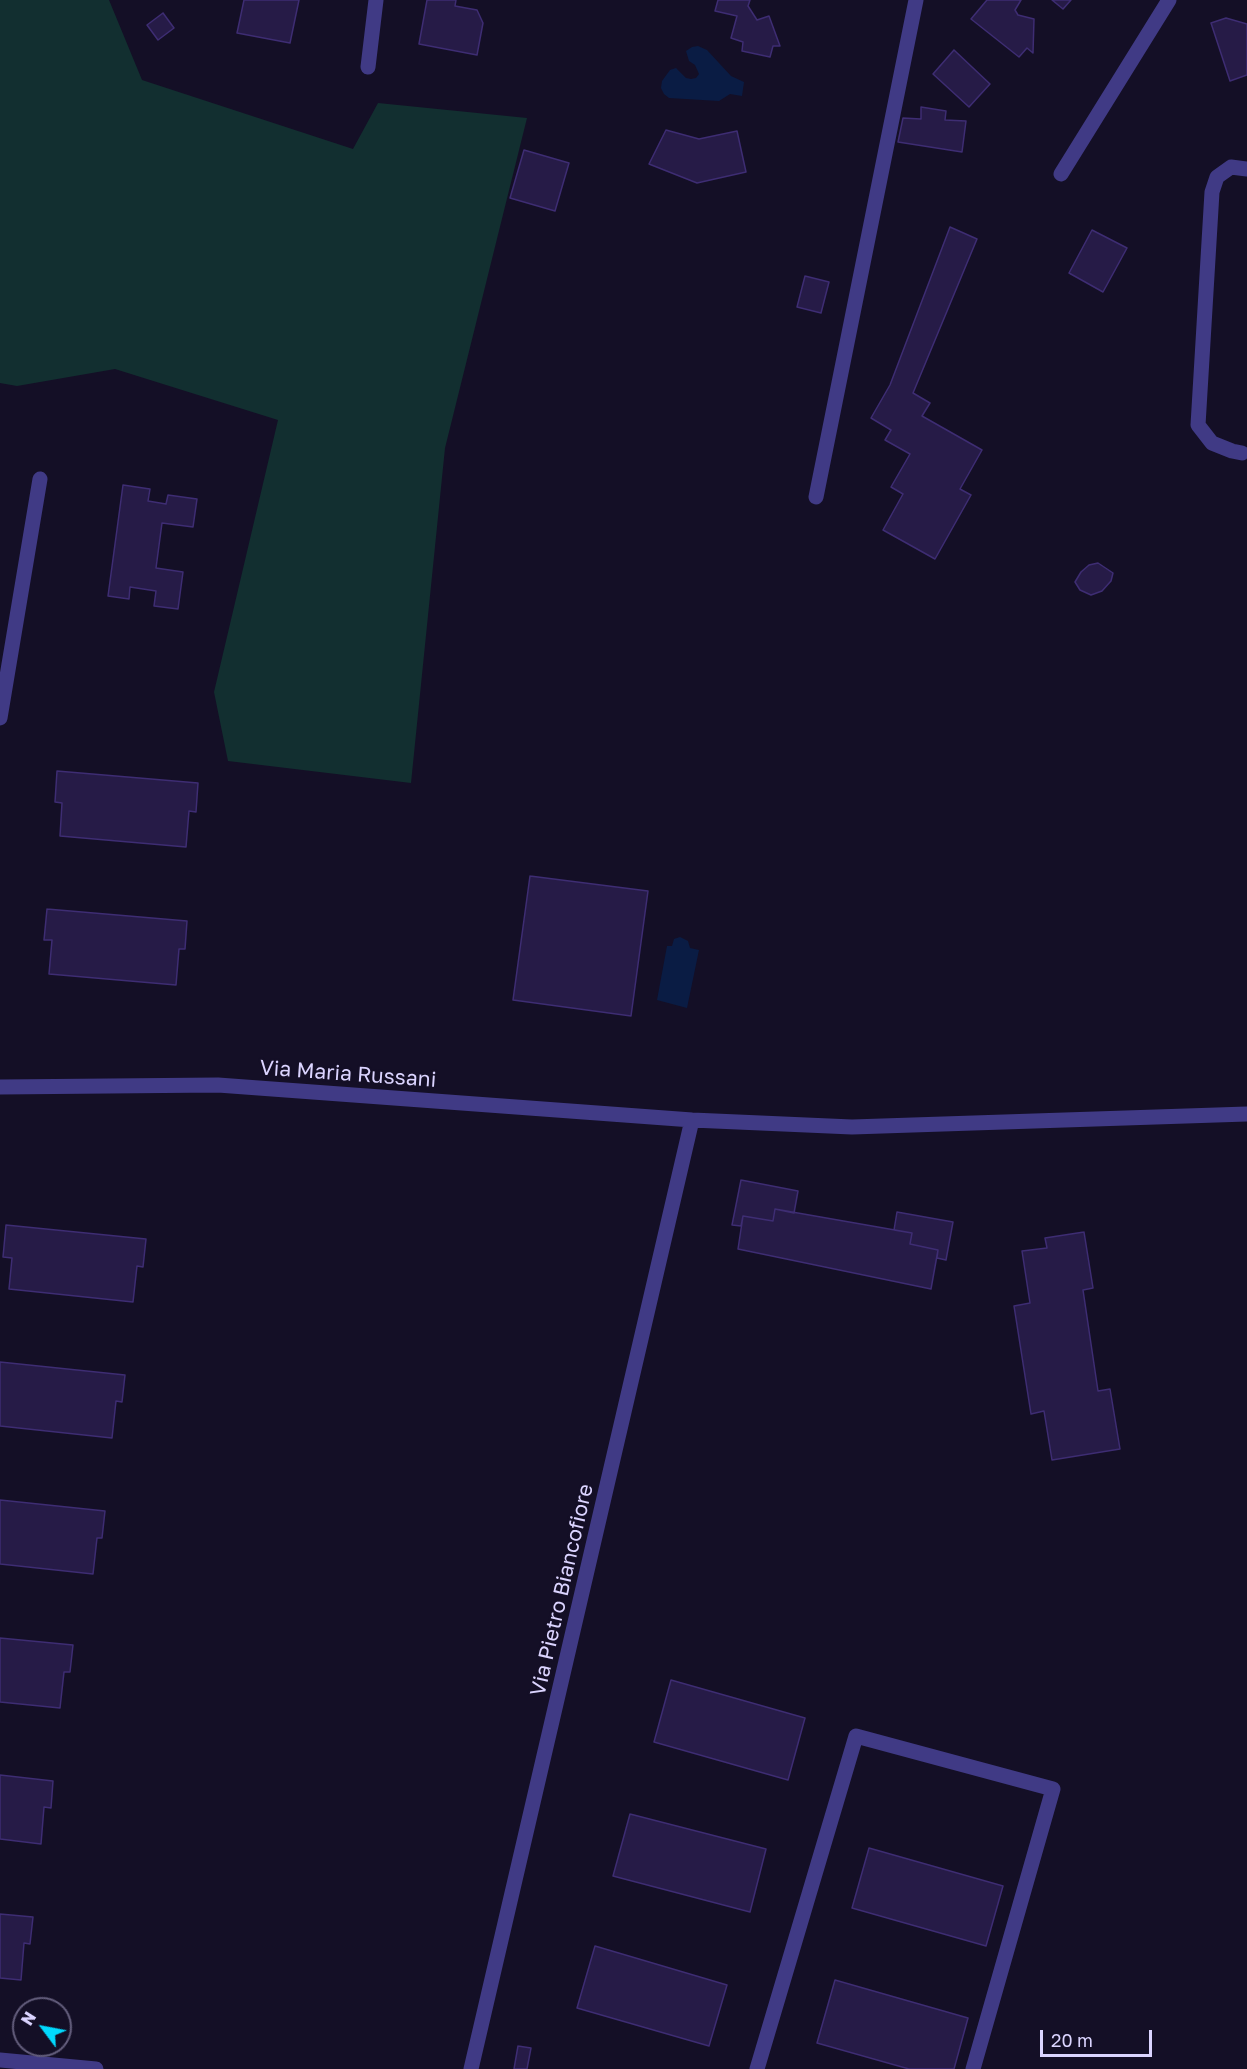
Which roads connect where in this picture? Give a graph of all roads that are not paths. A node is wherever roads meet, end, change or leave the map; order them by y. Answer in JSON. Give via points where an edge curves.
{"nodes":[{"id":1,"x":376,"y":0,"type":"edge"},
{"id":2,"x":916,"y":0,"type":"edge"},
{"id":3,"x":1168,"y":0,"type":"edge"},
{"id":4,"x":368,"y":67,"type":"dead end"},
{"id":5,"x":1247,"y":169,"type":"edge"},
{"id":6,"x":1061,"y":174,"type":"dead end"},
{"id":7,"x":1242,"y":453,"type":"dead end"},
{"id":8,"x":40,"y":479,"type":"dead end"},
{"id":9,"x":816,"y":497,"type":"dead end"},
{"id":10,"x":0,"y":718,"type":"edge"},
{"id":11,"x":0,"y":1087,"type":"edge"},
{"id":12,"x":1247,"y":1114,"type":"edge"},
{"id":13,"x":692,"y":1120,"type":"junction"},
{"id":14,"x":0,"y":2060,"type":"edge"},
{"id":15,"x":96,"y":2069,"type":"edge"},
{"id":16,"x":471,"y":2069,"type":"edge"},
{"id":17,"x":757,"y":2069,"type":"edge"},
{"id":18,"x":973,"y":2069,"type":"edge"}],
"edges":[{"from":1,"to":4,"type":"street"},
{"from":2,"to":9,"type":"street"},
{"from":3,"to":6,"type":"street"},
{"from":5,"to":7,"type":"street","via":[[1231,167],[1217,177],[1212,192],[1198,425],[1212,443]]},
{"from":8,"to":10,"type":"street"},
{"from":11,"to":13,"type":"street","name":"Via Maria Russani","via":[[218,1085]]},
{"from":12,"to":13,"type":"street","name":"Via Maria Russani","via":[[852,1126]]},
{"from":13,"to":16,"type":"street","name":"Via Pietro Biancofiore"},
{"from":14,"to":15,"type":"street"},
{"from":17,"to":18,"type":"street","via":[[856,1736],[1053,1789]]}]}
